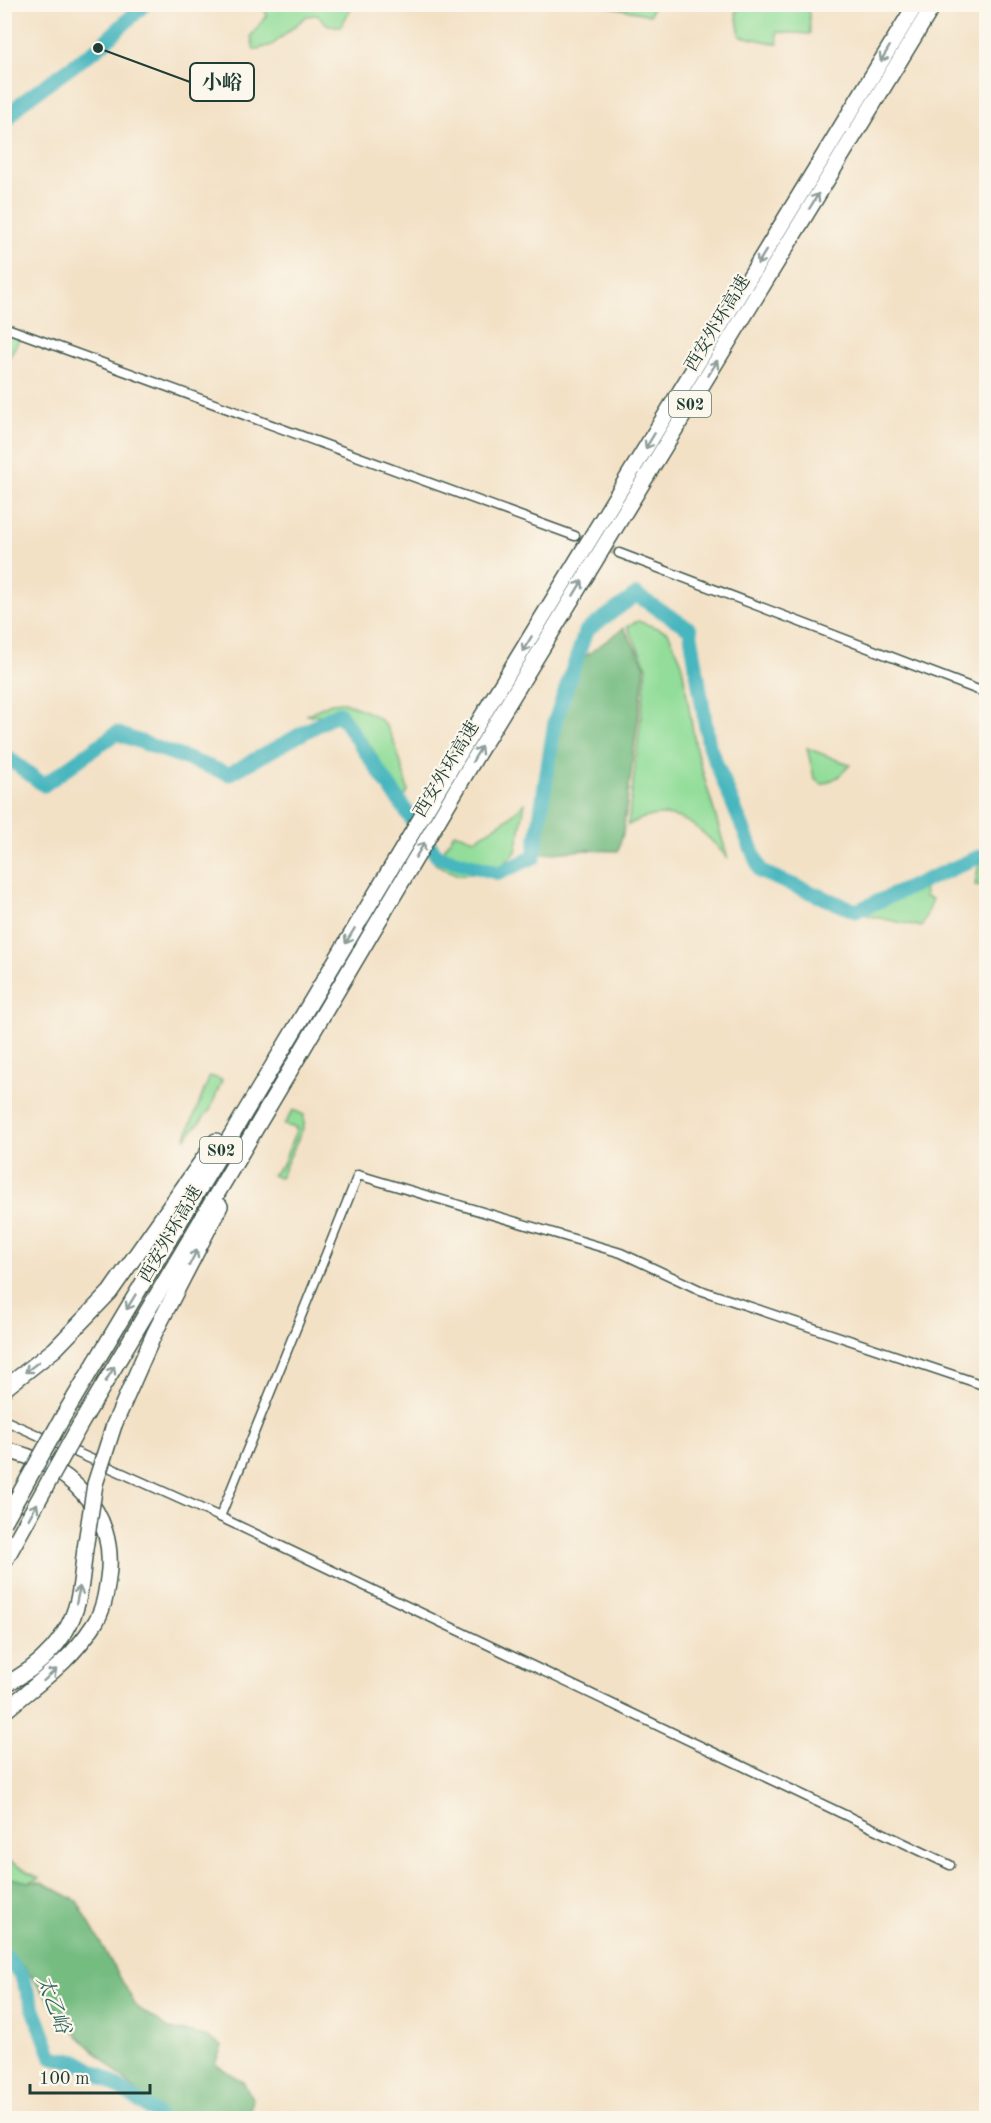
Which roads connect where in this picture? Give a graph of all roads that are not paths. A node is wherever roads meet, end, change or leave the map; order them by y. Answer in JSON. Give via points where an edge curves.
{"nodes":[{"id":1,"x":916,"y":4,"type":"edge"},
{"id":2,"x":934,"y":4,"type":"edge"},
{"id":3,"x":4,"y":327,"type":"edge"},
{"id":4,"x":575,"y":536,"type":"tunnel mouth"},
{"id":5,"x":619,"y":553,"type":"tunnel mouth"},
{"id":6,"x":987,"y":693,"type":"edge"},
{"id":7,"x":440,"y":801,"type":"junction"},
{"id":8,"x":386,"y":891,"type":"junction"},
{"id":9,"x":309,"y":1005,"type":"junction"},
{"id":10,"x":320,"y":1017,"type":"junction"},
{"id":11,"x":987,"y":1386,"type":"edge"},
{"id":12,"x":4,"y":1389,"type":"edge"},
{"id":13,"x":4,"y":1420,"type":"edge"},
{"id":14,"x":4,"y":1450,"type":"edge"},
{"id":15,"x":220,"y":1517,"type":"junction"},
{"id":16,"x":4,"y":1521,"type":"edge"},
{"id":17,"x":4,"y":1562,"type":"edge"},
{"id":18,"x":4,"y":1685,"type":"edge"},
{"id":19,"x":4,"y":1712,"type":"edge"},
{"id":20,"x":950,"y":1864,"type":"dead end"}],
"edges":[{"from":1,"to":7,"type":"highway","name":"西安外环高速","number":"S02","one_way":true},
{"from":7,"to":2,"type":"highway","name":"西安外环高速","number":"S02","one_way":true},
{"from":3,"to":4,"type":"street"},
{"from":5,"to":6,"type":"street"},
{"from":7,"to":8,"type":"highway","name":"西安外环高速","number":"S02"},
{"from":8,"to":9,"type":"highway","name":"西安外环高速","number":"S02","one_way":true},
{"from":8,"to":10,"type":"highway","name":"西安外环高速","number":"S02"},
{"from":9,"to":12,"type":"highway","one_way":true,"via":[[110,1292],[55,1349]]},
{"from":9,"to":16,"type":"highway","name":"西安外环高速","number":"S02","one_way":true,"bridge":true},
{"from":17,"to":10,"type":"highway","name":"西安外环高速","number":"S02","one_way":true,"bridge":true},
{"from":18,"to":10,"type":"highway","one_way":true,"bridge":true,"via":[[25,1675],[45,1658],[68,1628],[79,1597],[95,1484],[114,1425],[154,1334]]},
{"from":11,"to":15,"type":"street","via":[[700,1290],[621,1253],[358,1175]]},
{"from":13,"to":15,"type":"street"},
{"from":19,"to":14,"type":"highway","one_way":true,"via":[[73,1655],[95,1624],[106,1598],[110,1569],[109,1541],[98,1513],[77,1485],[46,1463]]},
{"from":15,"to":20,"type":"street"}]}
